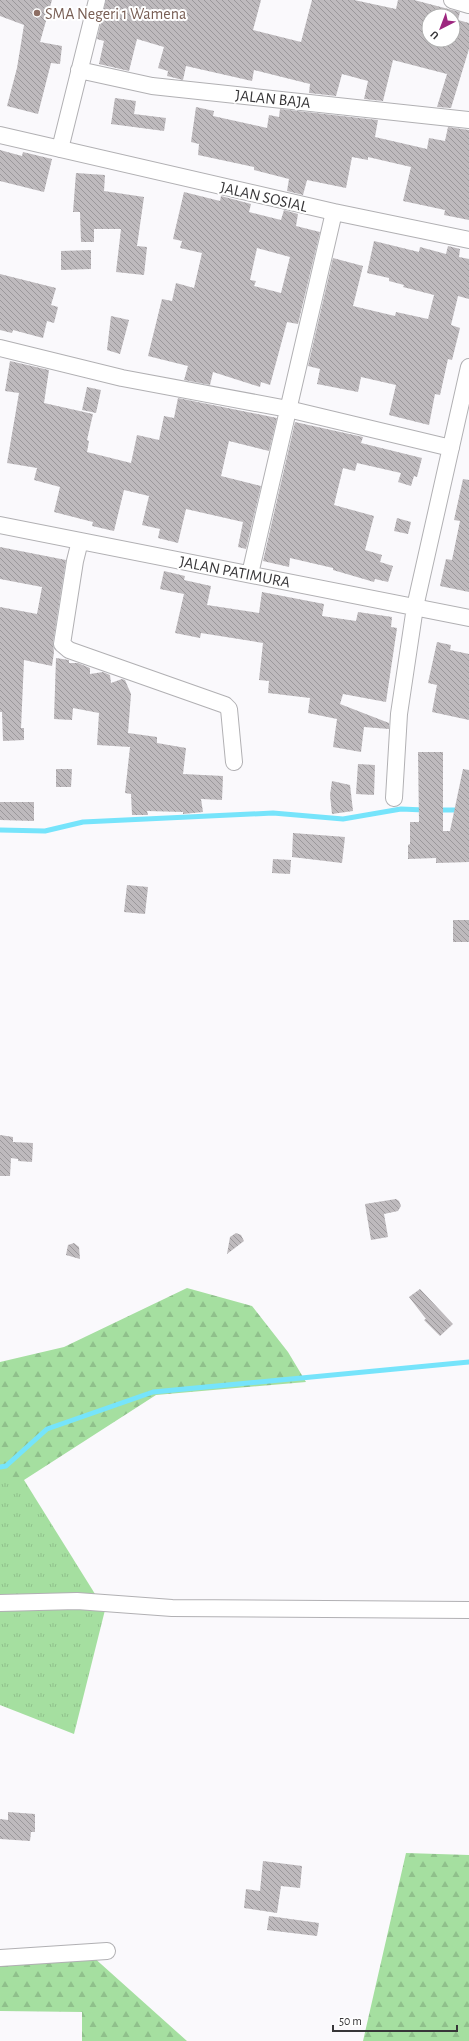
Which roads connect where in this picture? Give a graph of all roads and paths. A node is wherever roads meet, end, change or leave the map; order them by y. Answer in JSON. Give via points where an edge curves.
{"nodes":[{"id":1,"x":97,"y":0,"type":"edge"},
{"id":2,"x":452,"y":0,"type":"edge"},
{"id":3,"x":469,"y":5,"type":"edge"},
{"id":4,"x":79,"y":70,"type":"junction"},
{"id":5,"x":469,"y":120,"type":"edge"},
{"id":6,"x":0,"y":135,"type":"edge"},
{"id":7,"x":60,"y":149,"type":"junction"},
{"id":8,"x":334,"y":212,"type":"junction"},
{"id":9,"x":469,"y":240,"type":"edge"},
{"id":10,"x":0,"y":348,"type":"edge"},
{"id":11,"x":469,"y":367,"type":"edge"},
{"id":12,"x":288,"y":409,"type":"junction"},
{"id":13,"x":451,"y":448,"type":"junction"},
{"id":14,"x":0,"y":525,"type":"edge"},
{"id":15,"x":80,"y":541,"type":"junction"},
{"id":16,"x":250,"y":574,"type":"junction"},
{"id":17,"x":415,"y":607,"type":"junction"},
{"id":18,"x":469,"y":618,"type":"edge"},
{"id":19,"x":234,"y":762,"type":"dead end"},
{"id":20,"x":394,"y":798,"type":"dead end"},
{"id":21,"x":0,"y":1603,"type":"edge"},
{"id":22,"x":469,"y":1610,"type":"edge"},
{"id":23,"x":107,"y":1951,"type":"dead end"},
{"id":24,"x":0,"y":1958,"type":"edge"}],
"edges":[{"from":1,"to":4,"type":"street"},
{"from":2,"to":3,"type":"street"},
{"from":4,"to":5,"type":"street","name":"JALAN BAJA","via":[[152,86]]},
{"from":4,"to":7,"type":"street"},
{"from":6,"to":7,"type":"street","name":"JALAN SOSIAL"},
{"from":7,"to":8,"type":"street","name":"JALAN SOSIAL"},
{"from":8,"to":9,"type":"street","name":"JALAN SOSIAL"},
{"from":8,"to":12,"type":"street"},
{"from":10,"to":12,"type":"street","via":[[122,378]]},
{"from":11,"to":13,"type":"street"},
{"from":12,"to":13,"type":"street"},
{"from":12,"to":16,"type":"street"},
{"from":13,"to":17,"type":"street"},
{"from":14,"to":15,"type":"street","name":"JALAN PATIMURA"},
{"from":15,"to":16,"type":"street","name":"JALAN PATIMURA"},
{"from":15,"to":19,"type":"street","via":[[62,644],[69,650],[229,708]]},
{"from":16,"to":17,"type":"street","name":"JALAN PATIMURA"},
{"from":17,"to":18,"type":"street","name":"JALAN PATIMURA"},
{"from":17,"to":20,"type":"street","via":[[399,714]]},
{"from":21,"to":22,"type":"street","via":[[77,1601],[172,1608]]},
{"from":23,"to":24,"type":"street"}]}
